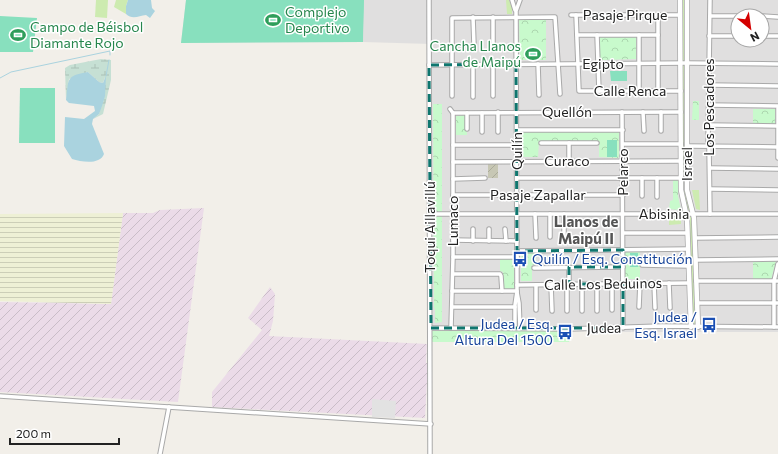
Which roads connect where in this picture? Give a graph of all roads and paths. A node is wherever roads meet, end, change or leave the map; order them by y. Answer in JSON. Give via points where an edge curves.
{"nodes":[{"id":1,"x":429,"y":0,"type":"edge"},
{"id":2,"x":512,"y":0,"type":"edge"},
{"id":3,"x":520,"y":0,"type":"edge"},
{"id":4,"x":680,"y":0,"type":"edge"},
{"id":5,"x":687,"y":0,"type":"edge"},
{"id":6,"x":710,"y":0,"type":"edge"},
{"id":7,"x":516,"y":11,"type":"junction"},
{"id":8,"x":571,"y":15,"type":"dead end"},
{"id":9,"x":576,"y":15,"type":"junction"},
{"id":10,"x":658,"y":15,"type":"junction"},
{"id":11,"x":680,"y":16,"type":"junction"},
{"id":12,"x":710,"y":16,"type":"junction"},
{"id":13,"x":730,"y":16,"type":"edge"},
{"id":14,"x":493,"y":17,"type":"junction"},
{"id":15,"x":516,"y":17,"type":"junction"},
{"id":16,"x":473,"y":18,"type":"junction"},
{"id":17,"x":577,"y":35,"type":"junction"},
{"id":18,"x":597,"y":35,"type":"junction"},
{"id":19,"x":639,"y":35,"type":"junction"},
{"id":20,"x":658,"y":35,"type":"junction"},
{"id":21,"x":709,"y":36,"type":"junction"},
{"id":22,"x":730,"y":36,"type":"edge"},
{"id":23,"x":474,"y":45,"type":"dead end"},
{"id":24,"x":493,"y":45,"type":"dead end"},
{"id":25,"x":639,"y":63,"type":"junction"},
{"id":26,"x":658,"y":63,"type":"junction"},
{"id":27,"x":680,"y":63,"type":"junction"},
{"id":28,"x":687,"y":63,"type":"junction"},
{"id":29,"x":709,"y":63,"type":"junction"},
{"id":30,"x":452,"y":64,"type":"junction"},
{"id":31,"x":472,"y":64,"type":"junction"},
{"id":32,"x":493,"y":64,"type":"junction"},
{"id":33,"x":516,"y":64,"type":"junction"},
{"id":34,"x":538,"y":64,"type":"junction"},
{"id":35,"x":558,"y":64,"type":"junction"},
{"id":36,"x":578,"y":64,"type":"junction"},
{"id":37,"x":598,"y":64,"type":"junction"},
{"id":38,"x":778,"y":64,"type":"edge"},
{"id":39,"x":429,"y":65,"type":"junction"},
{"id":40,"x":709,"y":86,"type":"junction"},
{"id":41,"x":778,"y":86,"type":"edge"},
{"id":42,"x":600,"y":91,"type":"junction"},
{"id":43,"x":639,"y":91,"type":"junction"},
{"id":44,"x":658,"y":91,"type":"junction"},
{"id":45,"x":681,"y":92,"type":"junction"},
{"id":46,"x":560,"y":94,"type":"dead end"},
{"id":47,"x":539,"y":95,"type":"dead end"},
{"id":48,"x":452,"y":96,"type":"dead end"},
{"id":49,"x":493,"y":96,"type":"dead end"},
{"id":50,"x":473,"y":97,"type":"dead end"},
{"id":51,"x":709,"y":105,"type":"junction"},
{"id":52,"x":778,"y":107,"type":"edge"},
{"id":53,"x":450,"y":109,"type":"dead end"},
{"id":54,"x":498,"y":112,"type":"junction"},
{"id":55,"x":517,"y":112,"type":"junction"},
{"id":56,"x":622,"y":112,"type":"junction"},
{"id":57,"x":643,"y":112,"type":"junction"},
{"id":58,"x":661,"y":112,"type":"junction"},
{"id":59,"x":681,"y":112,"type":"junction"},
{"id":60,"x":453,"y":113,"type":"junction"},
{"id":61,"x":467,"y":113,"type":"junction"},
{"id":62,"x":482,"y":113,"type":"junction"},
{"id":63,"x":778,"y":124,"type":"edge"},
{"id":64,"x":708,"y":125,"type":"junction"},
{"id":65,"x":467,"y":129,"type":"dead end"},
{"id":66,"x":517,"y":130,"type":"junction"},
{"id":67,"x":622,"y":130,"type":"junction"},
{"id":68,"x":644,"y":131,"type":"dead end"},
{"id":69,"x":662,"y":131,"type":"dead end"},
{"id":70,"x":482,"y":132,"type":"dead end"},
{"id":71,"x":498,"y":132,"type":"dead end"},
{"id":72,"x":541,"y":143,"type":"dead end"},
{"id":73,"x":569,"y":143,"type":"junction"},
{"id":74,"x":598,"y":143,"type":"dead end"},
{"id":75,"x":623,"y":144,"type":"junction"},
{"id":76,"x":681,"y":144,"type":"junction"},
{"id":77,"x":453,"y":145,"type":"junction"},
{"id":78,"x":517,"y":145,"type":"junction"},
{"id":79,"x":687,"y":146,"type":"junction"},
{"id":80,"x":709,"y":146,"type":"junction"},
{"id":81,"x":778,"y":147,"type":"edge"},
{"id":82,"x":778,"y":158,"type":"edge"},
{"id":83,"x":517,"y":161,"type":"junction"},
{"id":84,"x":569,"y":161,"type":"junction"},
{"id":85,"x":623,"y":161,"type":"junction"},
{"id":86,"x":681,"y":161,"type":"junction"},
{"id":87,"x":453,"y":162,"type":"junction"},
{"id":88,"x":710,"y":168,"type":"junction"},
{"id":89,"x":778,"y":169,"type":"edge"},
{"id":90,"x":485,"y":178,"type":"dead end"},
{"id":91,"x":517,"y":178,"type":"junction"},
{"id":92,"x":623,"y":178,"type":"junction"},
{"id":93,"x":642,"y":178,"type":"junction"},
{"id":94,"x":657,"y":178,"type":"junction"},
{"id":95,"x":681,"y":178,"type":"junction"},
{"id":96,"x":453,"y":179,"type":"junction"},
{"id":97,"x":710,"y":189,"type":"junction"},
{"id":98,"x":778,"y":190,"type":"edge"},
{"id":99,"x":453,"y":195,"type":"junction"},
{"id":100,"x":517,"y":195,"type":"junction"},
{"id":101,"x":623,"y":195,"type":"junction"},
{"id":102,"x":642,"y":196,"type":"dead end"},
{"id":103,"x":657,"y":197,"type":"dead end"},
{"id":104,"x":430,"y":214,"type":"junction"},
{"id":105,"x":453,"y":214,"type":"junction"},
{"id":106,"x":517,"y":214,"type":"junction"},
{"id":107,"x":535,"y":214,"type":"junction"},
{"id":108,"x":550,"y":214,"type":"junction"},
{"id":109,"x":564,"y":214,"type":"junction"},
{"id":110,"x":623,"y":214,"type":"junction"},
{"id":111,"x":686,"y":214,"type":"junction"},
{"id":112,"x":693,"y":214,"type":"junction"},
{"id":113,"x":710,"y":214,"type":"junction"},
{"id":114,"x":778,"y":214,"type":"edge"},
{"id":115,"x":473,"y":229,"type":"dead end"},
{"id":116,"x":489,"y":229,"type":"dead end"},
{"id":117,"x":505,"y":229,"type":"dead end"},
{"id":118,"x":687,"y":233,"type":"junction"},
{"id":119,"x":623,"y":234,"type":"junction"},
{"id":120,"x":564,"y":237,"type":"dead end"},
{"id":121,"x":778,"y":237,"type":"edge"},
{"id":122,"x":536,"y":238,"type":"dead end"},
{"id":123,"x":550,"y":238,"type":"dead end"},
{"id":124,"x":695,"y":238,"type":"junction"},
{"id":125,"x":453,"y":240,"type":"junction"},
{"id":126,"x":473,"y":240,"type":"junction"},
{"id":127,"x":489,"y":241,"type":"junction"},
{"id":128,"x":506,"y":241,"type":"junction"},
{"id":129,"x":517,"y":241,"type":"junction"},
{"id":130,"x":688,"y":249,"type":"junction"},
{"id":131,"x":623,"y":250,"type":"junction"},
{"id":132,"x":517,"y":251,"type":"junction"},
{"id":133,"x":453,"y":257,"type":"junction"},
{"id":134,"x":517,"y":257,"type":"junction"},
{"id":135,"x":778,"y":259,"type":"edge"},
{"id":136,"x":696,"y":260,"type":"junction"},
{"id":137,"x":778,"y":264,"type":"edge"},
{"id":138,"x":642,"y":265,"type":"dead end"},
{"id":139,"x":688,"y":266,"type":"junction"},
{"id":140,"x":569,"y":267,"type":"junction"},
{"id":141,"x":623,"y":267,"type":"junction"},
{"id":142,"x":534,"y":268,"type":"dead end"},
{"id":143,"x":453,"y":274,"type":"junction"},
{"id":144,"x":696,"y":281,"type":"junction"},
{"id":145,"x":776,"y":281,"type":"edge"},
{"id":146,"x":640,"y":282,"type":"junction"},
{"id":147,"x":654,"y":282,"type":"junction"},
{"id":148,"x":669,"y":283,"type":"junction"},
{"id":149,"x":689,"y":283,"type":"junction"},
{"id":150,"x":568,"y":284,"type":"junction"},
{"id":151,"x":582,"y":284,"type":"junction"},
{"id":152,"x":597,"y":284,"type":"junction"},
{"id":153,"x":612,"y":284,"type":"junction"},
{"id":154,"x":623,"y":284,"type":"junction"},
{"id":155,"x":517,"y":285,"type":"junction"},
{"id":156,"x":536,"y":285,"type":"junction"},
{"id":157,"x":551,"y":285,"type":"junction"},
{"id":158,"x":452,"y":291,"type":"junction"},
{"id":159,"x":502,"y":291,"type":"junction"},
{"id":160,"x":517,"y":291,"type":"junction"},
{"id":161,"x":697,"y":303,"type":"junction"},
{"id":162,"x":776,"y":303,"type":"edge"},
{"id":163,"x":452,"y":307,"type":"junction"},
{"id":164,"x":515,"y":307,"type":"junction"},
{"id":165,"x":640,"y":307,"type":"dead end"},
{"id":166,"x":655,"y":308,"type":"dead end"},
{"id":167,"x":670,"y":308,"type":"dead end"},
{"id":168,"x":536,"y":310,"type":"dead end"},
{"id":169,"x":612,"y":310,"type":"dead end"},
{"id":170,"x":552,"y":311,"type":"dead end"},
{"id":171,"x":567,"y":311,"type":"dead end"},
{"id":172,"x":582,"y":311,"type":"dead end"},
{"id":173,"x":597,"y":311,"type":"dead end"},
{"id":174,"x":691,"y":327,"type":"junction"},
{"id":175,"x":698,"y":327,"type":"junction"},
{"id":176,"x":776,"y":327,"type":"edge"},
{"id":177,"x":431,"y":328,"type":"junction"},
{"id":178,"x":452,"y":328,"type":"junction"},
{"id":179,"x":515,"y":328,"type":"junction"},
{"id":180,"x":520,"y":328,"type":"junction"},
{"id":181,"x":623,"y":328,"type":"junction"},
{"id":182,"x":0,"y":396,"type":"edge"},
{"id":183,"x":169,"y":406,"type":"junction"},
{"id":184,"x":431,"y":424,"type":"junction"},
{"id":185,"x":160,"y":454,"type":"edge"},
{"id":186,"x":430,"y":454,"type":"edge"}],
"edges":[{"from":1,"to":39,"type":"street","name":"Toqui Aillavillú"},
{"from":2,"to":7,"type":"street","name":"Quilín"},
{"from":3,"to":7,"type":"street","name":"Quilín"},
{"from":4,"to":11,"type":"street","name":"Israel"},
{"from":5,"to":28,"type":"street","name":"Israel"},
{"from":6,"to":12,"type":"street","name":"Los Pescadores"},
{"from":7,"to":15,"type":"street","name":"Quilín"},
{"from":8,"to":9,"type":"street","name":"Pasaje Pirque"},
{"from":9,"to":10,"type":"street","name":"Pasaje Pirque"},
{"from":9,"to":17,"type":"street"},
{"from":10,"to":11,"type":"street","name":"Pasaje Pirque"},
{"from":10,"to":20,"type":"street"},
{"from":11,"to":27,"type":"street","name":"Israel"},
{"from":12,"to":13,"type":"street"},
{"from":12,"to":21,"type":"street","name":"Los Pescadores"},
{"from":14,"to":15,"type":"street"},
{"from":14,"to":16,"type":"street"},
{"from":14,"to":24,"type":"street"},
{"from":15,"to":33,"type":"street","name":"Quilín"},
{"from":15,"to":35,"type":"street","via":[[555,17]]},
{"from":16,"to":23,"type":"street"},
{"from":16,"to":30,"type":"street","via":[[452,18]]},
{"from":17,"to":18,"type":"street"},
{"from":17,"to":36,"type":"street"},
{"from":18,"to":19,"type":"street"},
{"from":18,"to":37,"type":"street"},
{"from":19,"to":20,"type":"street"},
{"from":19,"to":25,"type":"street"},
{"from":20,"to":26,"type":"street"},
{"from":21,"to":22,"type":"street"},
{"from":21,"to":29,"type":"street","name":"Los Pescadores"},
{"from":25,"to":26,"type":"street","name":"Egipto"},
{"from":25,"to":37,"type":"street","name":"Egipto"},
{"from":25,"to":43,"type":"street"},
{"from":26,"to":27,"type":"street","name":"Egipto"},
{"from":26,"to":44,"type":"street"},
{"from":27,"to":28,"type":"street","name":"Egipto"},
{"from":27,"to":45,"type":"street","name":"Israel"},
{"from":28,"to":29,"type":"street","name":"Egipto"},
{"from":28,"to":79,"type":"street","name":"Israel"},
{"from":29,"to":38,"type":"street","name":"Egipto"},
{"from":29,"to":40,"type":"street","name":"Los Pescadores"},
{"from":30,"to":31,"type":"street","name":"Egipto"},
{"from":30,"to":39,"type":"street","name":"Egipto"},
{"from":30,"to":48,"type":"street"},
{"from":31,"to":32,"type":"street","name":"Egipto"},
{"from":31,"to":50,"type":"street"},
{"from":32,"to":33,"type":"street","name":"Egipto"},
{"from":32,"to":49,"type":"street"},
{"from":33,"to":34,"type":"street","name":"Egipto"},
{"from":33,"to":55,"type":"street","name":"Quilín"},
{"from":34,"to":35,"type":"street","name":"Egipto"},
{"from":34,"to":47,"type":"street"},
{"from":35,"to":36,"type":"street","name":"Egipto"},
{"from":35,"to":46,"type":"street"},
{"from":36,"to":37,"type":"street","name":"Egipto"},
{"from":36,"to":42,"type":"street","name":"Calle Renca","via":[[579,91]]},
{"from":37,"to":42,"type":"street"},
{"from":39,"to":104,"type":"street","name":"Toqui Aillavillú"},
{"from":40,"to":41,"type":"street"},
{"from":40,"to":51,"type":"street","name":"Los Pescadores"},
{"from":42,"to":43,"type":"street","name":"Calle Renca"},
{"from":43,"to":44,"type":"street","name":"Calle Renca"},
{"from":44,"to":45,"type":"street","name":"Calle Renca"},
{"from":45,"to":59,"type":"street","name":"Israel"},
{"from":51,"to":52,"type":"street"},
{"from":51,"to":64,"type":"street","name":"Los Pescadores"},
{"from":52,"to":63,"type":"street"},
{"from":53,"to":60,"type":"street"},
{"from":54,"to":55,"type":"street","name":"Quellón"},
{"from":54,"to":62,"type":"street","name":"Quellón"},
{"from":54,"to":71,"type":"street"},
{"from":55,"to":56,"type":"street","name":"Quellón"},
{"from":55,"to":66,"type":"street","name":"Quilín"},
{"from":56,"to":57,"type":"street","name":"Quellón"},
{"from":56,"to":67,"type":"street","name":"Pelarco"},
{"from":57,"to":58,"type":"street","name":"Quellón"},
{"from":57,"to":68,"type":"street"},
{"from":58,"to":59,"type":"street","name":"Quellón"},
{"from":58,"to":69,"type":"street"},
{"from":59,"to":76,"type":"street","name":"Israel"},
{"from":60,"to":61,"type":"street","name":"Quellón"},
{"from":60,"to":77,"type":"street","name":"Lumaco"},
{"from":61,"to":62,"type":"street","name":"Quellón"},
{"from":61,"to":65,"type":"street"},
{"from":62,"to":70,"type":"street"},
{"from":63,"to":64,"type":"street"},
{"from":63,"to":81,"type":"street"},
{"from":64,"to":80,"type":"street","name":"Los Pescadores"},
{"from":66,"to":67,"type":"street"},
{"from":66,"to":78,"type":"street","name":"Quilín"},
{"from":67,"to":75,"type":"street","name":"Pelarco"},
{"from":72,"to":73,"type":"street"},
{"from":73,"to":74,"type":"street"},
{"from":73,"to":84,"type":"street"},
{"from":75,"to":76,"type":"street"},
{"from":75,"to":85,"type":"street","name":"Pelarco"},
{"from":76,"to":86,"type":"street","name":"Israel"},
{"from":77,"to":78,"type":"street"},
{"from":77,"to":87,"type":"street","name":"Lumaco"},
{"from":78,"to":83,"type":"street","name":"Quilín"},
{"from":79,"to":80,"type":"street"},
{"from":79,"to":112,"type":"street","name":"Israel","via":[[688,190]]},
{"from":80,"to":81,"type":"street"},
{"from":80,"to":88,"type":"street","name":"Los Pescadores"},
{"from":81,"to":82,"type":"street"},
{"from":83,"to":84,"type":"street","name":"Curaco"},
{"from":83,"to":87,"type":"street","name":"Curaco"},
{"from":83,"to":91,"type":"street","name":"Quilín"},
{"from":84,"to":85,"type":"street","name":"Curaco"},
{"from":85,"to":86,"type":"street","name":"Curaco"},
{"from":85,"to":92,"type":"street","name":"Pelarco"},
{"from":86,"to":95,"type":"street","name":"Israel"},
{"from":87,"to":96,"type":"street","name":"Lumaco"},
{"from":88,"to":89,"type":"street"},
{"from":88,"to":97,"type":"street","name":"Los Pescadores"},
{"from":90,"to":96,"type":"street"},
{"from":91,"to":92,"type":"street"},
{"from":91,"to":100,"type":"street","name":"Quilín"},
{"from":92,"to":93,"type":"street"},
{"from":92,"to":101,"type":"street","name":"Pelarco"},
{"from":93,"to":94,"type":"street"},
{"from":93,"to":102,"type":"street"},
{"from":94,"to":95,"type":"street"},
{"from":94,"to":103,"type":"street"},
{"from":95,"to":111,"type":"street","name":"Israel","via":[[681,193]]},
{"from":96,"to":99,"type":"street","name":"Lumaco"},
{"from":97,"to":98,"type":"street"},
{"from":97,"to":113,"type":"street","name":"Los Pescadores"},
{"from":99,"to":100,"type":"street","name":"Pasaje Zapallar"},
{"from":99,"to":105,"type":"street","name":"Lumaco"},
{"from":100,"to":101,"type":"street","name":"Pasaje Zapallar"},
{"from":100,"to":106,"type":"street","name":"Quilín"},
{"from":101,"to":110,"type":"street","name":"Pelarco"},
{"from":104,"to":105,"type":"street","name":"Abisinia"},
{"from":104,"to":177,"type":"street","name":"Toqui Aillavillú"},
{"from":105,"to":106,"type":"street","name":"Abisinia"},
{"from":105,"to":125,"type":"street","name":"Lumaco"},
{"from":106,"to":107,"type":"street","name":"Abisinia"},
{"from":106,"to":129,"type":"street","name":"Quilín"},
{"from":107,"to":108,"type":"street","name":"Abisinia"},
{"from":107,"to":122,"type":"street"},
{"from":108,"to":109,"type":"street","name":"Abisinia"},
{"from":108,"to":123,"type":"street"},
{"from":109,"to":110,"type":"street","name":"Abisinia"},
{"from":109,"to":120,"type":"street"},
{"from":110,"to":111,"type":"street","name":"Abisinia"},
{"from":110,"to":119,"type":"street","name":"Pelarco"},
{"from":111,"to":112,"type":"street","name":"Abisinia"},
{"from":111,"to":118,"type":"street","name":"Israel"},
{"from":112,"to":113,"type":"street","name":"Abisinia"},
{"from":112,"to":124,"type":"street","name":"Israel"},
{"from":113,"to":114,"type":"street","name":"Abisinia"},
{"from":115,"to":126,"type":"street"},
{"from":116,"to":127,"type":"street"},
{"from":117,"to":128,"type":"street"},
{"from":118,"to":119,"type":"street"},
{"from":118,"to":130,"type":"street","name":"Israel"},
{"from":119,"to":131,"type":"street","name":"Pelarco"},
{"from":121,"to":124,"type":"street"},
{"from":124,"to":136,"type":"street","name":"Israel"},
{"from":125,"to":126,"type":"street"},
{"from":125,"to":133,"type":"street","name":"Lumaco"},
{"from":126,"to":127,"type":"street"},
{"from":127,"to":128,"type":"street"},
{"from":128,"to":129,"type":"street"},
{"from":129,"to":132,"type":"street","name":"Quilín"},
{"from":130,"to":131,"type":"street"},
{"from":130,"to":139,"type":"street","name":"Israel"},
{"from":131,"to":132,"type":"street"},
{"from":131,"to":141,"type":"street","name":"Pelarco"},
{"from":132,"to":134,"type":"street","name":"Quilín"},
{"from":133,"to":134,"type":"street"},
{"from":133,"to":143,"type":"street","name":"Lumaco"},
{"from":134,"to":155,"type":"street","name":"Quilín"},
{"from":135,"to":136,"type":"street"},
{"from":136,"to":144,"type":"street","name":"Israel"},
{"from":137,"to":145,"type":"street"},
{"from":138,"to":139,"type":"street"},
{"from":139,"to":149,"type":"street","name":"Israel"},
{"from":140,"to":141,"type":"street"},
{"from":140,"to":142,"type":"street"},
{"from":140,"to":150,"type":"street"},
{"from":141,"to":154,"type":"street","name":"Pelarco"},
{"from":143,"to":158,"type":"street","name":"Lumaco"},
{"from":143,"to":159,"type":"street","via":[[500,274]]},
{"from":144,"to":145,"type":"street"},
{"from":144,"to":161,"type":"street","name":"Israel"},
{"from":145,"to":162,"type":"street"},
{"from":146,"to":147,"type":"street","name":"Calle Los Beduinos"},
{"from":146,"to":154,"type":"street","name":"Calle Los Beduinos"},
{"from":146,"to":165,"type":"street"},
{"from":147,"to":148,"type":"street","name":"Calle Los Beduinos"},
{"from":147,"to":166,"type":"street"},
{"from":148,"to":149,"type":"street","name":"Calle Los Beduinos"},
{"from":148,"to":167,"type":"street"},
{"from":149,"to":174,"type":"street","name":"Israel"},
{"from":150,"to":151,"type":"street","name":"Calle Los Beduinos"},
{"from":150,"to":157,"type":"street","name":"Calle Los Beduinos"},
{"from":150,"to":171,"type":"street"},
{"from":151,"to":152,"type":"street","name":"Calle Los Beduinos"},
{"from":151,"to":172,"type":"street"},
{"from":152,"to":153,"type":"street","name":"Calle Los Beduinos"},
{"from":152,"to":173,"type":"street"},
{"from":153,"to":154,"type":"street","name":"Calle Los Beduinos"},
{"from":153,"to":169,"type":"street"},
{"from":154,"to":181,"type":"street","name":"Pelarco"},
{"from":155,"to":156,"type":"street","name":"Calle Los Beduinos"},
{"from":155,"to":160,"type":"street","name":"Quilín"},
{"from":156,"to":157,"type":"street","name":"Calle Los Beduinos"},
{"from":156,"to":168,"type":"street"},
{"from":157,"to":170,"type":"street"},
{"from":158,"to":159,"type":"street"},
{"from":158,"to":163,"type":"street","name":"Lumaco"},
{"from":159,"to":160,"type":"street"},
{"from":160,"to":164,"type":"street","name":"Quilín"},
{"from":160,"to":180,"type":"street","name":"Quilín"},
{"from":161,"to":162,"type":"street"},
{"from":161,"to":175,"type":"street","name":"Israel"},
{"from":162,"to":176,"type":"street"},
{"from":163,"to":164,"type":"street"},
{"from":163,"to":178,"type":"street","name":"Lumaco"},
{"from":164,"to":179,"type":"street","name":"Quilín"},
{"from":174,"to":175,"type":"street","name":"Judea"},
{"from":174,"to":181,"type":"street","name":"Judea"},
{"from":175,"to":176,"type":"street","name":"Judea"},
{"from":177,"to":178,"type":"street","name":"Judea"},
{"from":177,"to":184,"type":"street","name":"Toqui Aillavillú"},
{"from":178,"to":179,"type":"street","name":"Judea"},
{"from":179,"to":180,"type":"street","name":"Judea"},
{"from":180,"to":181,"type":"street","name":"Judea"},
{"from":182,"to":183,"type":"street"},
{"from":183,"to":184,"type":"street"},
{"from":183,"to":185,"type":"street"},
{"from":184,"to":186,"type":"street","name":"Toqui Aillavillú"}]}
